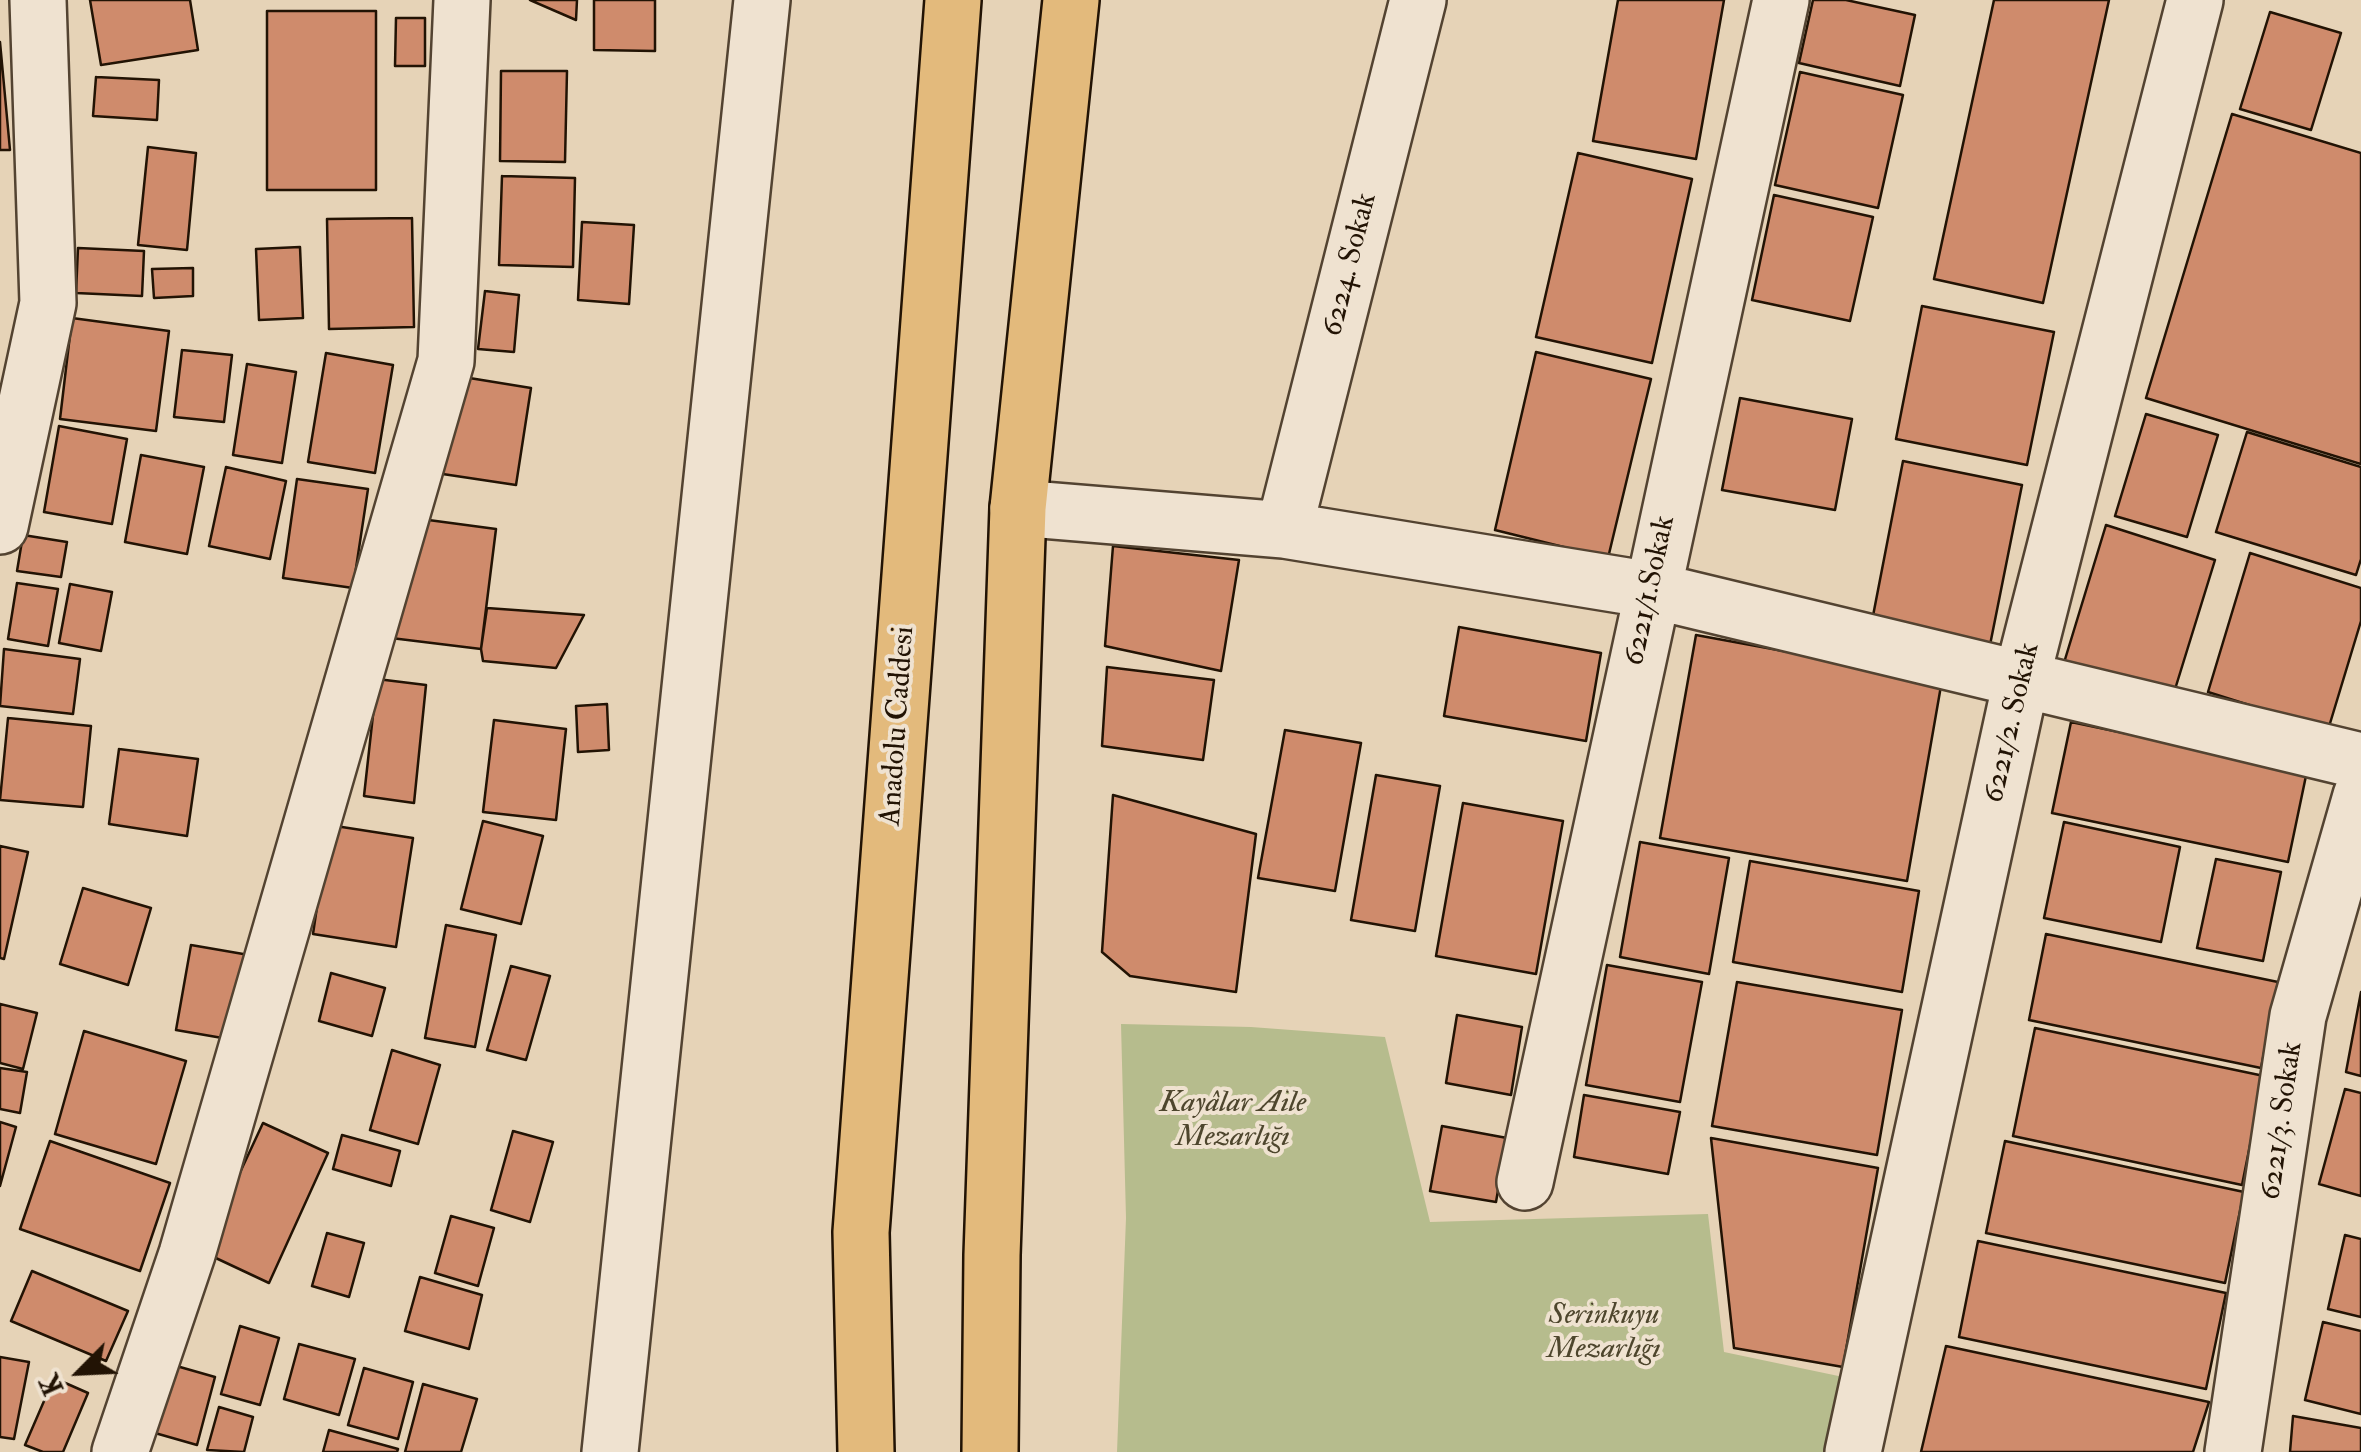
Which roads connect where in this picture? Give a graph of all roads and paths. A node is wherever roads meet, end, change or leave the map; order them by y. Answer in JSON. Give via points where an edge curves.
{"nodes":[{"id":1,"x":38,"y":0,"type":"edge"},
{"id":2,"x":462,"y":0,"type":"edge"},
{"id":3,"x":762,"y":0,"type":"edge"},
{"id":4,"x":953,"y":0,"type":"edge"},
{"id":5,"x":1071,"y":0,"type":"edge"},
{"id":6,"x":1418,"y":0,"type":"edge"},
{"id":7,"x":1781,"y":0,"type":"edge"},
{"id":8,"x":2195,"y":0,"type":"edge"},
{"id":9,"x":24,"y":301,"type":"edge"},
{"id":10,"x":1018,"y":508,"type":"junction"},
{"id":11,"x":0,"y":526,"type":"edge"},
{"id":12,"x":1284,"y":530,"type":"junction"},
{"id":13,"x":1651,"y":590,"type":"junction"},
{"id":14,"x":2022,"y":677,"type":"junction"},
{"id":15,"x":2361,"y":761,"type":"edge"},
{"id":16,"x":2361,"y":796,"type":"edge"},
{"id":17,"x":1525,"y":1182,"type":"dead end"},
{"id":18,"x":120,"y":1452,"type":"edge"},
{"id":19,"x":610,"y":1452,"type":"edge"},
{"id":20,"x":866,"y":1452,"type":"edge"},
{"id":21,"x":990,"y":1452,"type":"edge"},
{"id":22,"x":1852,"y":1452,"type":"edge"},
{"id":23,"x":2233,"y":1452,"type":"edge"}],
"edges":[{"from":1,"to":9,"type":"street"},
{"from":2,"to":18,"type":"street","via":[[446,361],[187,1254]]},
{"from":3,"to":19,"type":"street"},
{"from":4,"to":20,"type":"highway","name":"Anadolu Caddesi","via":[[861,1232]]},
{"from":5,"to":10,"type":"highway"},
{"from":6,"to":12,"type":"street","name":"6224. Sokak"},
{"from":7,"to":13,"type":"street","name":"6221/1.Sokak"},
{"from":8,"to":14,"type":"street","name":"6221/2. Sokak"},
{"from":9,"to":11,"type":"street"},
{"from":10,"to":12,"type":"street"},
{"from":10,"to":21,"type":"highway"},
{"from":12,"to":13,"type":"street"},
{"from":13,"to":14,"type":"street"},
{"from":13,"to":17,"type":"street","name":"6221/1.Sokak"},
{"from":14,"to":15,"type":"street"},
{"from":14,"to":22,"type":"street","name":"6221/2. Sokak"},
{"from":16,"to":23,"type":"street","name":"6221/3. Sokak","via":[[2298,1016]]}]}
